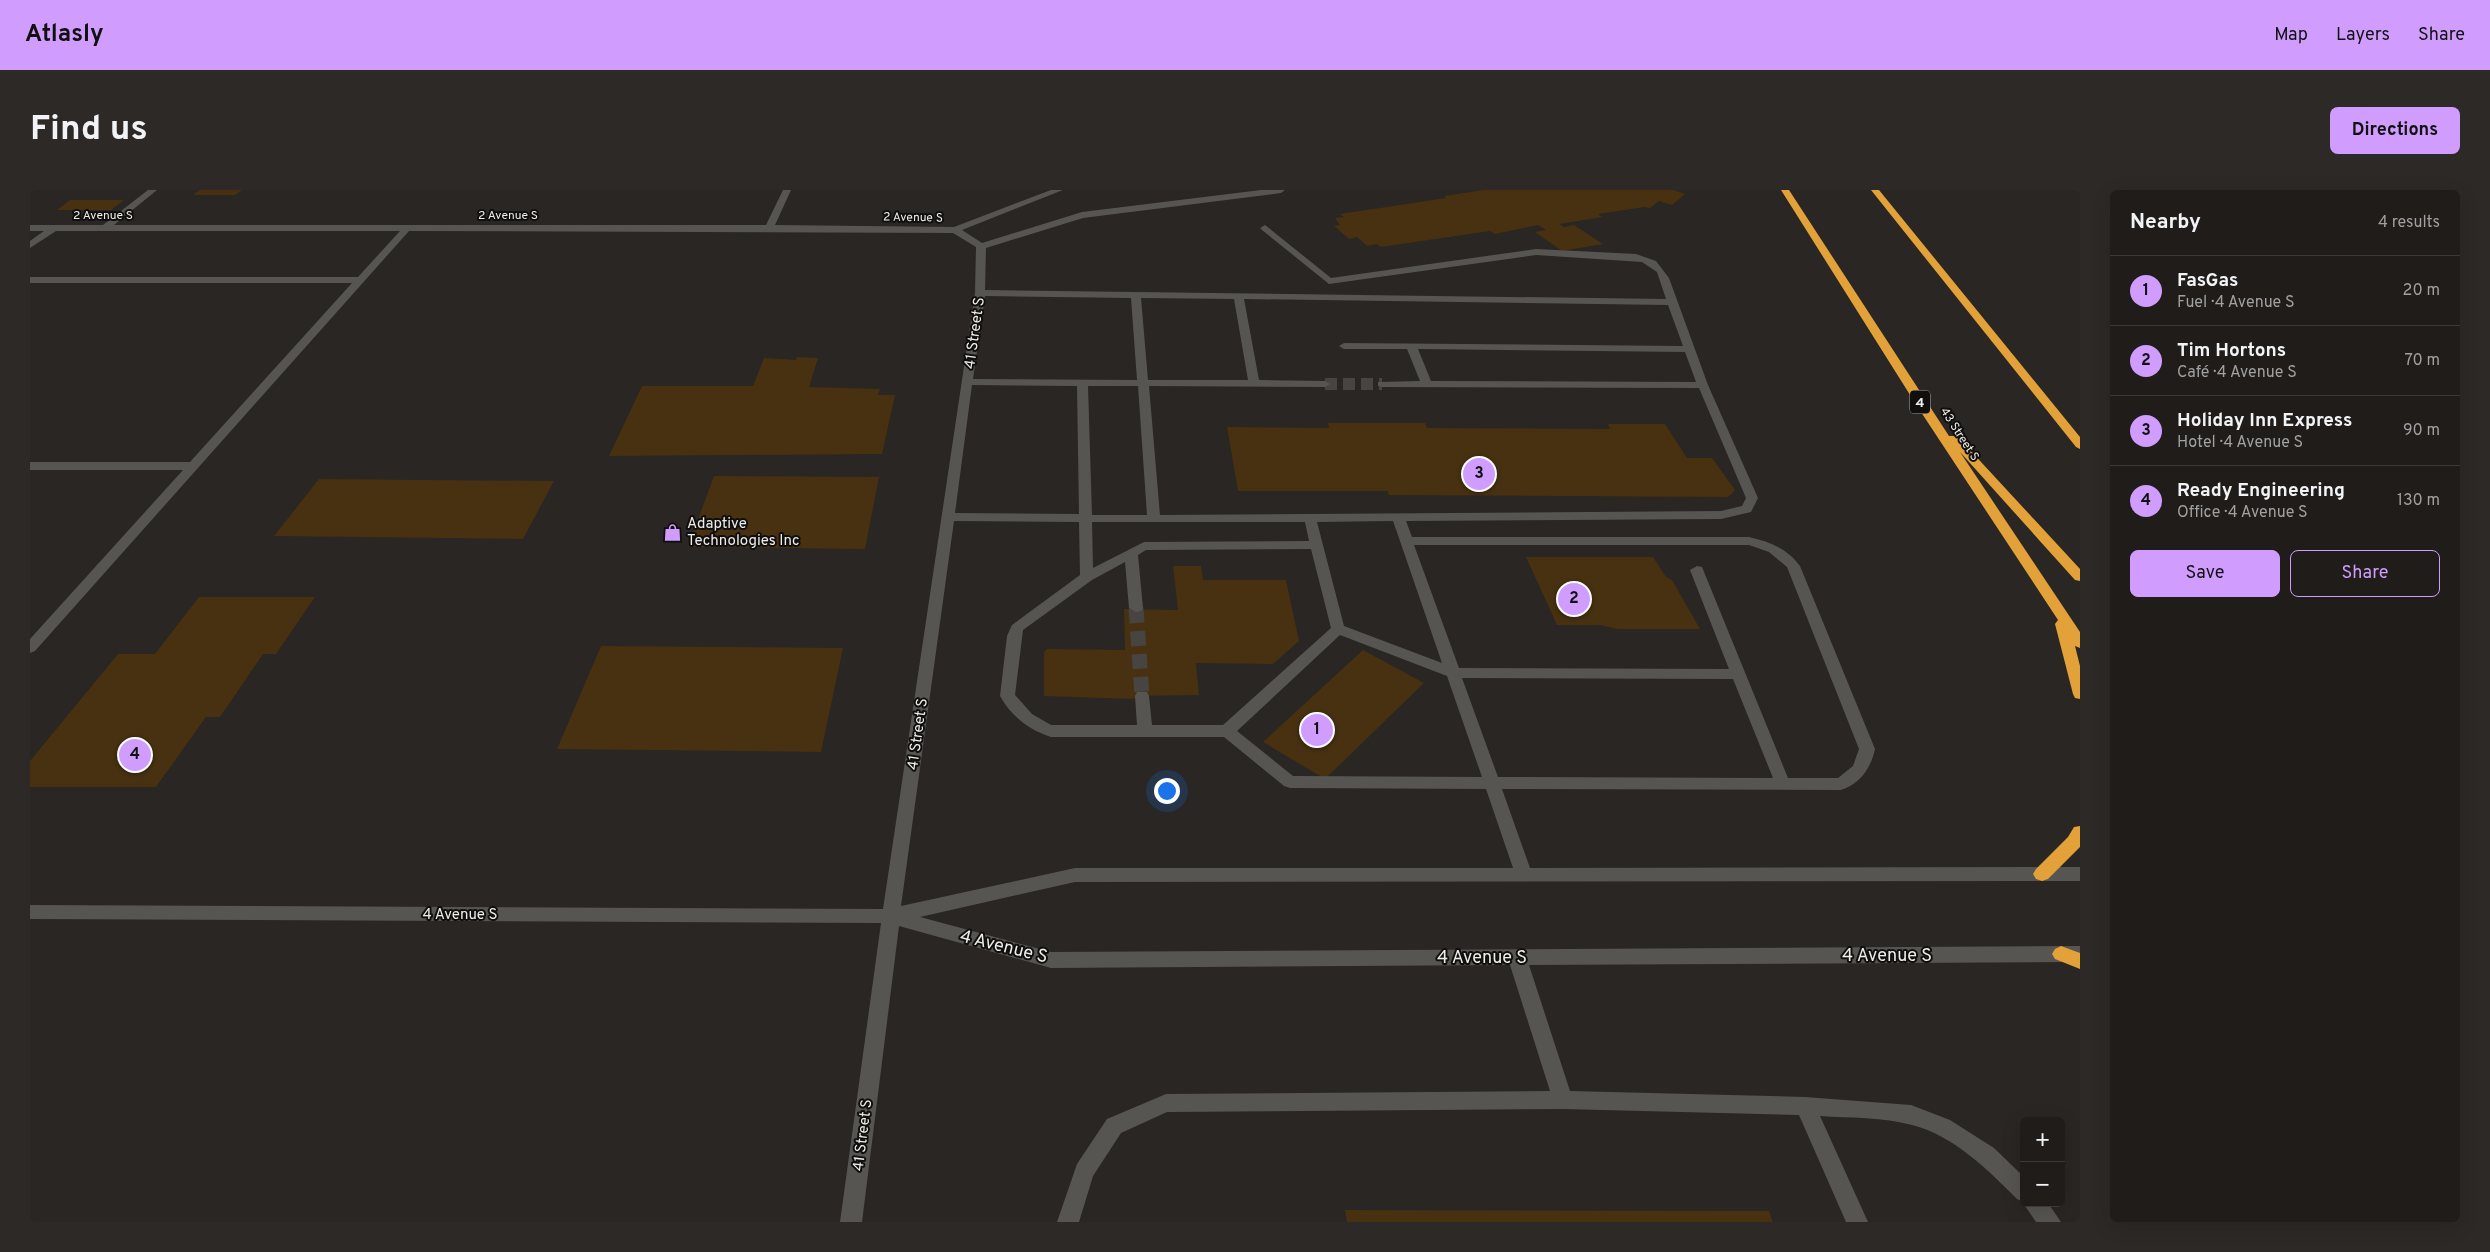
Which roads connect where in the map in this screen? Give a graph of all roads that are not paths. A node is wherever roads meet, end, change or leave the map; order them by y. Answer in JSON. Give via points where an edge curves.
{"nodes":[{"id":1,"x":154,"y":190,"type":"edge"},
{"id":2,"x":787,"y":190,"type":"edge"},
{"id":3,"x":1059,"y":190,"type":"edge"},
{"id":4,"x":1281,"y":190,"type":"edge"},
{"id":5,"x":1785,"y":190,"type":"edge"},
{"id":6,"x":1875,"y":190,"type":"edge"},
{"id":7,"x":30,"y":228,"type":"edge"},
{"id":8,"x":54,"y":228,"type":"junction"},
{"id":9,"x":104,"y":228,"type":"junction"},
{"id":10,"x":407,"y":228,"type":"junction"},
{"id":11,"x":769,"y":228,"type":"junction"},
{"id":12,"x":1265,"y":228,"type":"dead end"},
{"id":13,"x":955,"y":230,"type":"junction"},
{"id":14,"x":30,"y":245,"type":"edge"},
{"id":15,"x":981,"y":246,"type":"junction"},
{"id":16,"x":30,"y":280,"type":"edge"},
{"id":17,"x":360,"y":280,"type":"junction"},
{"id":18,"x":1329,"y":282,"type":"junction"},
{"id":19,"x":980,"y":292,"type":"junction"},
{"id":20,"x":1136,"y":295,"type":"junction"},
{"id":21,"x":1238,"y":296,"type":"junction"},
{"id":22,"x":1335,"y":298,"type":"junction"},
{"id":23,"x":1672,"y":302,"type":"junction"},
{"id":24,"x":1344,"y":346,"type":"dead end"},
{"id":25,"x":1412,"y":346,"type":"junction"},
{"id":26,"x":1690,"y":349,"type":"junction"},
{"id":27,"x":967,"y":382,"type":"junction"},
{"id":28,"x":1082,"y":383,"type":"junction"},
{"id":29,"x":1142,"y":383,"type":"junction"},
{"id":30,"x":1254,"y":383,"type":"junction"},
{"id":31,"x":1326,"y":384,"type":"tunnel mouth"},
{"id":32,"x":1382,"y":384,"type":"tunnel mouth"},
{"id":33,"x":1427,"y":384,"type":"junction"},
{"id":34,"x":1704,"y":385,"type":"junction"},
{"id":35,"x":1923,"y":406,"type":"junction"},
{"id":36,"x":2080,"y":445,"type":"edge"},
{"id":37,"x":30,"y":466,"type":"edge"},
{"id":38,"x":193,"y":466,"type":"junction"},
{"id":39,"x":948,"y":517,"type":"junction"},
{"id":40,"x":1398,"y":517,"type":"junction"},
{"id":41,"x":1085,"y":518,"type":"junction"},
{"id":42,"x":1310,"y":518,"type":"junction"},
{"id":43,"x":1154,"y":519,"type":"junction"},
{"id":44,"x":1406,"y":541,"type":"junction"},
{"id":45,"x":1317,"y":545,"type":"junction"},
{"id":46,"x":1131,"y":553,"type":"junction"},
{"id":47,"x":1697,"y":570,"type":"dead end"},
{"id":48,"x":1087,"y":577,"type":"junction"},
{"id":49,"x":2080,"y":577,"type":"edge"},
{"id":50,"x":1136,"y":608,"type":"tunnel mouth"},
{"id":51,"x":2059,"y":613,"type":"junction"},
{"id":52,"x":1338,"y":629,"type":"junction"},
{"id":53,"x":2080,"y":643,"type":"edge"},
{"id":54,"x":30,"y":648,"type":"edge"},
{"id":55,"x":1453,"y":673,"type":"junction"},
{"id":56,"x":1738,"y":674,"type":"junction"},
{"id":57,"x":2080,"y":694,"type":"edge"},
{"id":58,"x":1142,"y":696,"type":"tunnel mouth"},
{"id":59,"x":1145,"y":732,"type":"junction"},
{"id":60,"x":1227,"y":732,"type":"junction"},
{"id":61,"x":1492,"y":782,"type":"junction"},
{"id":62,"x":1783,"y":784,"type":"junction"},
{"id":63,"x":2080,"y":832,"type":"edge"},
{"id":64,"x":1524,"y":874,"type":"junction"},
{"id":65,"x":2042,"y":874,"type":"junction"},
{"id":66,"x":2080,"y":874,"type":"edge"},
{"id":67,"x":30,"y":912,"type":"edge"},
{"id":68,"x":891,"y":916,"type":"junction"},
{"id":69,"x":2061,"y":954,"type":"junction"},
{"id":70,"x":2080,"y":954,"type":"edge"},
{"id":71,"x":1517,"y":957,"type":"junction"},
{"id":72,"x":2080,"y":961,"type":"edge"},
{"id":73,"x":1563,"y":1100,"type":"junction"},
{"id":74,"x":1805,"y":1106,"type":"junction"},
{"id":75,"x":2020,"y":1188,"type":"edge"},
{"id":76,"x":2037,"y":1207,"type":"edge"},
{"id":77,"x":851,"y":1222,"type":"edge"},
{"id":78,"x":1068,"y":1222,"type":"edge"},
{"id":79,"x":1856,"y":1222,"type":"edge"},
{"id":80,"x":2050,"y":1222,"type":"edge"}],
"edges":[{"from":1,"to":9,"type":"street"},
{"from":2,"to":11,"type":"street"},
{"from":3,"to":13,"type":"street"},
{"from":4,"to":15,"type":"street","via":[[1082,214]]},
{"from":5,"to":35,"type":"highway","name":"43 Street S","number":"4"},
{"from":6,"to":36,"type":"highway"},
{"from":7,"to":8,"type":"street","name":"2 Avenue S"},
{"from":8,"to":9,"type":"street","name":"2 Avenue S"},
{"from":8,"to":14,"type":"street"},
{"from":9,"to":10,"type":"street","name":"2 Avenue S"},
{"from":10,"to":11,"type":"street","name":"2 Avenue S"},
{"from":10,"to":17,"type":"street"},
{"from":11,"to":13,"type":"street","name":"2 Avenue S"},
{"from":12,"to":18,"type":"street"},
{"from":13,"to":15,"type":"street","name":"2 Avenue S"},
{"from":15,"to":19,"type":"street","name":"41 Street S"},
{"from":16,"to":17,"type":"street"},
{"from":17,"to":38,"type":"street"},
{"from":18,"to":22,"type":"street"},
{"from":18,"to":23,"type":"street","via":[[1536,252],[1636,257],[1659,266]]},
{"from":19,"to":20,"type":"street"},
{"from":19,"to":27,"type":"street","name":"41 Street S"},
{"from":20,"to":21,"type":"street"},
{"from":20,"to":29,"type":"street"},
{"from":21,"to":22,"type":"street"},
{"from":21,"to":30,"type":"street"},
{"from":22,"to":23,"type":"street"},
{"from":23,"to":26,"type":"street"},
{"from":24,"to":25,"type":"street"},
{"from":25,"to":26,"type":"street"},
{"from":25,"to":33,"type":"street"},
{"from":26,"to":34,"type":"street"},
{"from":27,"to":28,"type":"street"},
{"from":27,"to":39,"type":"street","name":"41 Street S"},
{"from":28,"to":29,"type":"street"},
{"from":28,"to":41,"type":"street"},
{"from":29,"to":30,"type":"street"},
{"from":29,"to":43,"type":"street"},
{"from":30,"to":31,"type":"street"},
{"from":32,"to":33,"type":"street"},
{"from":33,"to":34,"type":"street"},
{"from":34,"to":40,"type":"street","via":[[1752,498],[1747,509],[1720,515]]},
{"from":35,"to":49,"type":"highway"},
{"from":35,"to":51,"type":"highway","name":"43 Street S","number":"4"},
{"from":37,"to":38,"type":"street"},
{"from":38,"to":54,"type":"street"},
{"from":39,"to":41,"type":"street"},
{"from":39,"to":68,"type":"street","name":"41 Street S"},
{"from":40,"to":42,"type":"street"},
{"from":40,"to":44,"type":"street"},
{"from":41,"to":43,"type":"street"},
{"from":41,"to":48,"type":"street"},
{"from":42,"to":43,"type":"street"},
{"from":42,"to":45,"type":"street"},
{"from":44,"to":55,"type":"street"},
{"from":44,"to":62,"type":"street","via":[[1749,541],[1769,546],[1784,555],[1793,566],[1867,749],[1865,762],[1857,775],[1840,784]]},
{"from":45,"to":46,"type":"street","via":[[1144,546]]},
{"from":45,"to":52,"type":"street"},
{"from":46,"to":48,"type":"street"},
{"from":46,"to":50,"type":"street"},
{"from":47,"to":56,"type":"street"},
{"from":48,"to":59,"type":"street","via":[[1017,628],[1007,696],[1030,723],[1051,732]]},
{"from":51,"to":53,"type":"highway","name":"43 Street S","number":"4"},
{"from":51,"to":57,"type":"highway"},
{"from":52,"to":55,"type":"street"},
{"from":52,"to":60,"type":"street"},
{"from":55,"to":56,"type":"street"},
{"from":55,"to":61,"type":"street"},
{"from":56,"to":62,"type":"street"},
{"from":58,"to":59,"type":"street"},
{"from":59,"to":60,"type":"street"},
{"from":60,"to":61,"type":"street","via":[[1290,782]]},
{"from":61,"to":62,"type":"street"},
{"from":61,"to":64,"type":"street"},
{"from":63,"to":65,"type":"highway"},
{"from":64,"to":65,"type":"street","name":"4 Avenue S"},
{"from":64,"to":68,"type":"street","name":"4 Avenue S","via":[[1075,875]]},
{"from":65,"to":66,"type":"street","name":"4 Avenue S"},
{"from":67,"to":68,"type":"street","name":"4 Avenue S"},
{"from":68,"to":71,"type":"street","name":"4 Avenue S","via":[[1050,960]]},
{"from":68,"to":77,"type":"street","name":"41 Street S"},
{"from":69,"to":70,"type":"street","name":"4 Avenue S"},
{"from":69,"to":71,"type":"street","name":"4 Avenue S"},
{"from":69,"to":72,"type":"highway"},
{"from":71,"to":73,"type":"street"},
{"from":73,"to":74,"type":"street"},
{"from":73,"to":78,"type":"street","via":[[1166,1104],[1114,1126],[1084,1171]]},
{"from":74,"to":75,"type":"street","via":[[1911,1115],[1944,1127],[1988,1155]]},
{"from":74,"to":79,"type":"street"},
{"from":76,"to":80,"type":"street"}]}
